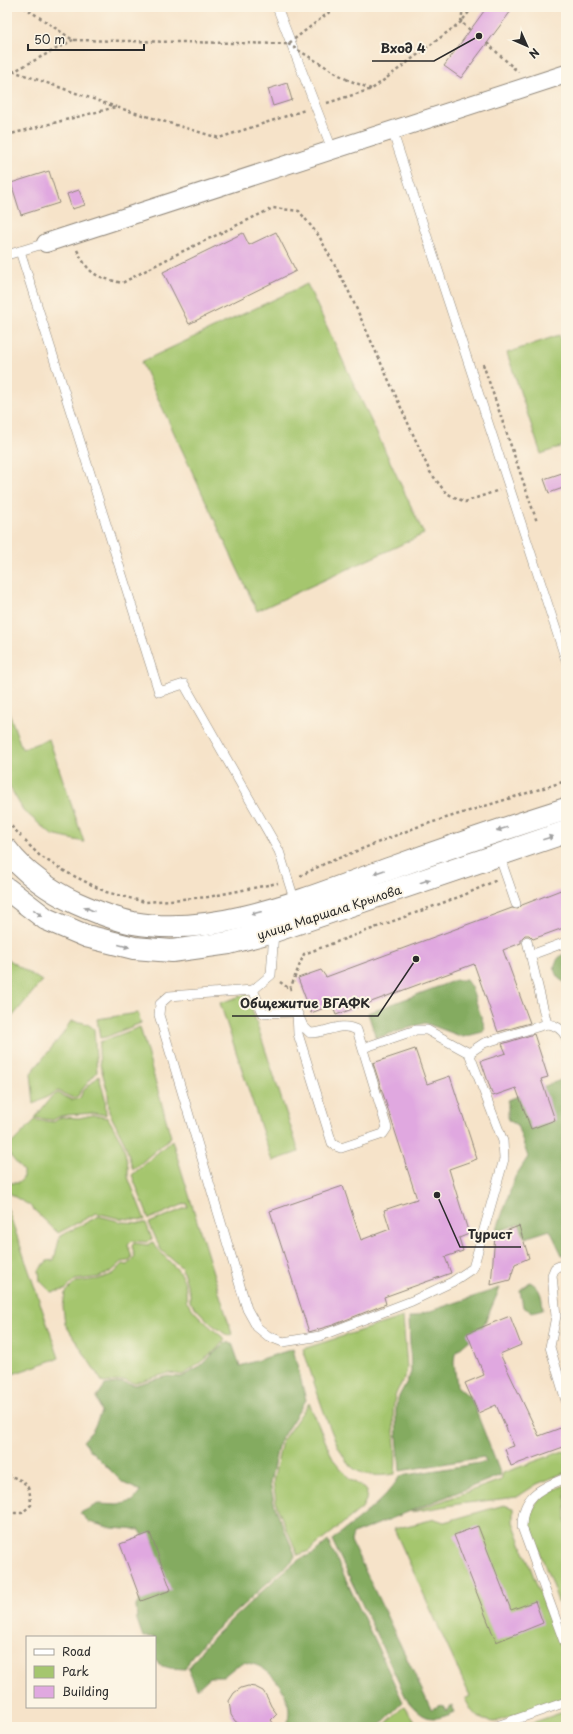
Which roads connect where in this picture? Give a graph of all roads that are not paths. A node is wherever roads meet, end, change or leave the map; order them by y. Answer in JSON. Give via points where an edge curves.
{"nodes":[{"id":1,"x":277,"y":7,"type":"edge"},
{"id":2,"x":566,"y":74,"type":"edge"},
{"id":3,"x":392,"y":130,"type":"junction"},
{"id":4,"x":332,"y":150,"type":"junction"},
{"id":5,"x":46,"y":243,"type":"joint"},
{"id":6,"x":20,"y":251,"type":"junction"},
{"id":7,"x":7,"y":255,"type":"edge"},
{"id":8,"x":566,"y":660,"type":"edge"},
{"id":9,"x":566,"y":809,"type":"edge"},
{"id":10,"x":566,"y":832,"type":"edge"},
{"id":11,"x":7,"y":850,"type":"edge"},
{"id":12,"x":499,"y":855,"type":"junction"},
{"id":13,"x":7,"y":889,"type":"edge"},
{"id":14,"x":295,"y":902,"type":"junction"},
{"id":15,"x":516,"y":904,"type":"dead end"},
{"id":16,"x":274,"y":932,"type":"junction"},
{"id":17,"x":527,"y":941,"type":"dead end"},
{"id":18,"x":566,"y":942,"type":"edge"},
{"id":19,"x":531,"y":955,"type":"junction"},
{"id":20,"x":253,"y":990,"type":"junction"},
{"id":21,"x":297,"y":1012,"type":"junction"},
{"id":22,"x":547,"y":1024,"type":"junction"},
{"id":23,"x":566,"y":1037,"type":"edge"},
{"id":24,"x":364,"y":1048,"type":"junction"},
{"id":25,"x":469,"y":1053,"type":"junction"},
{"id":26,"x":566,"y":1263,"type":"edge"},
{"id":27,"x":566,"y":1401,"type":"edge"},
{"id":28,"x":566,"y":1478,"type":"edge"},
{"id":29,"x":566,"y":1647,"type":"edge"},
{"id":30,"x":566,"y":1702,"type":"edge"},
{"id":31,"x":494,"y":1727,"type":"edge"}],
"edges":[{"from":1,"to":4,"type":"lane"},
{"from":2,"to":3,"type":"street"},
{"from":3,"to":4,"type":"street"},
{"from":3,"to":8,"type":"lane"},
{"from":4,"to":5,"type":"street"},
{"from":5,"to":6,"type":"lane"},
{"from":6,"to":7,"type":"lane"},
{"from":6,"to":14,"type":"lane","via":[[160,692],[184,684],[279,851]]},
{"from":9,"to":14,"type":"main road","name":"улица Маршала Крылова","one_way":true},
{"from":12,"to":10,"type":"main road","name":"улица Маршала Крылова","one_way":true},
{"from":14,"to":11,"type":"main road","name":"улица Маршала Крылова","one_way":true,"via":[[222,922],[168,926],[133,923],[94,911],[59,895],[15,861]]},
{"from":12,"to":15,"type":"lane"},
{"from":16,"to":12,"type":"main road","name":"улица Маршала Крылова","one_way":true},
{"from":13,"to":16,"type":"main road","name":"улица Маршала Крылова","one_way":true,"via":[[46,919],[86,936],[134,948],[172,951],[230,943]]},
{"from":16,"to":20,"type":"lane","via":[[271,975]]},
{"from":17,"to":19,"type":"lane"},
{"from":18,"to":19,"type":"lane"},
{"from":19,"to":22,"type":"lane"},
{"from":20,"to":21,"type":"lane","via":[[263,1013]]},
{"from":20,"to":25,"type":"lane","via":[[169,996],[160,1004],[159,1015],[248,1309],[257,1327],[268,1336],[283,1342],[320,1336],[412,1300],[452,1282],[473,1268],[504,1159],[503,1141]]},
{"from":21,"to":24,"type":"lane","via":[[303,1026],[310,1032],[320,1033],[349,1026],[357,1030]]},
{"from":21,"to":24,"type":"lane","via":[[298,1034],[332,1143],[341,1148],[383,1134],[387,1128]]},
{"from":22,"to":23,"type":"lane","via":[[554,1024]]},
{"from":22,"to":25,"type":"lane","via":[[484,1043]]},
{"from":24,"to":25,"type":"lane","via":[[416,1030],[427,1030]]},
{"from":26,"to":27,"type":"lane","via":[[555,1268],[552,1275],[556,1316],[550,1347]]},
{"from":28,"to":29,"type":"lane","via":[[545,1486],[531,1497],[522,1515],[522,1527]]},
{"from":30,"to":31,"type":"lane"}]}
